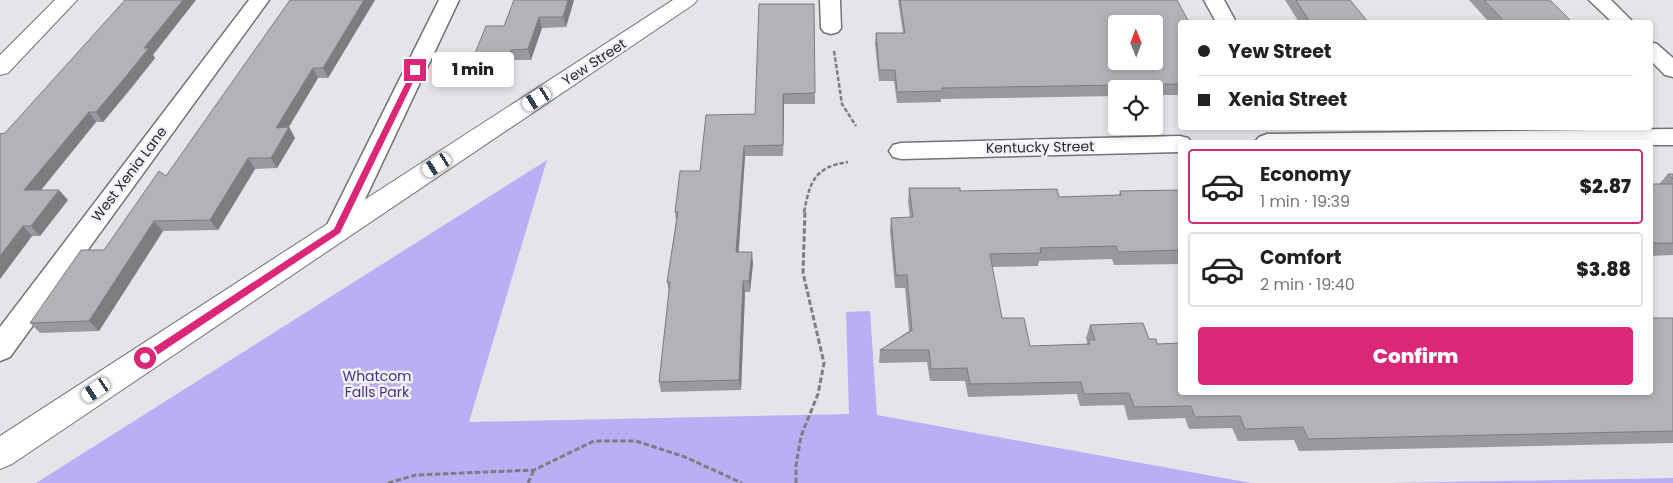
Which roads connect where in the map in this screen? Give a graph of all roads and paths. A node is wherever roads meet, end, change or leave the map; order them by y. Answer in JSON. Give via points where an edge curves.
{"nodes":[{"id":1,"x":67,"y":0,"type":"edge"},
{"id":2,"x":259,"y":0,"type":"edge"},
{"id":3,"x":449,"y":0,"type":"edge"},
{"id":4,"x":687,"y":0,"type":"edge"},
{"id":5,"x":830,"y":0,"type":"edge"},
{"id":6,"x":1214,"y":0,"type":"edge"},
{"id":7,"x":1599,"y":0,"type":"edge"},
{"id":8,"x":1225,"y":20,"type":"edge"},
{"id":9,"x":1621,"y":20,"type":"edge"},
{"id":10,"x":831,"y":28,"type":"joint"},
{"id":11,"x":1653,"y":51,"type":"edge"},
{"id":12,"x":0,"y":68,"type":"edge"},
{"id":13,"x":1673,"y":70,"type":"edge"},
{"id":14,"x":856,"y":126,"type":"dead end"},
{"id":15,"x":1673,"y":137,"type":"edge"},
{"id":16,"x":1444,"y":140,"type":"edge"},
{"id":17,"x":1178,"y":144,"type":"edge"},
{"id":18,"x":901,"y":150,"type":"dead end"},
{"id":19,"x":848,"y":162,"type":"dead end"},
{"id":20,"x":338,"y":231,"type":"junction"},
{"id":21,"x":0,"y":349,"type":"edge"},
{"id":22,"x":0,"y":454,"type":"edge"},
{"id":23,"x":534,"y":470,"type":"junction"},
{"id":24,"x":388,"y":483,"type":"edge"},
{"id":25,"x":528,"y":483,"type":"edge"},
{"id":26,"x":742,"y":483,"type":"edge"},
{"id":27,"x":796,"y":483,"type":"edge"}],
"edges":[{"from":1,"to":12,"type":"street"},
{"from":2,"to":21,"type":"street","name":"West Xenia Lane"},
{"from":3,"to":20,"type":"street"},
{"from":4,"to":20,"type":"street","name":"Yew Street"},
{"from":5,"to":10,"type":"street"},
{"from":6,"to":8,"type":"street"},
{"from":7,"to":9,"type":"street"},
{"from":10,"to":14,"type":"path","via":[[842,104]]},
{"from":11,"to":13,"type":"street"},
{"from":15,"to":16,"type":"street"},
{"from":17,"to":18,"type":"street","name":"Kentucky Street"},
{"from":19,"to":27,"type":"path","via":[[833,164],[817,174],[809,186],[804,215],[803,273],[824,363],[818,394],[801,436]]},
{"from":20,"to":22,"type":"street","name":"Yew Street"},
{"from":23,"to":24,"type":"path","via":[[416,475]]},
{"from":23,"to":25,"type":"path"},
{"from":23,"to":26,"type":"path","via":[[594,441],[636,441],[685,456]]}]}
